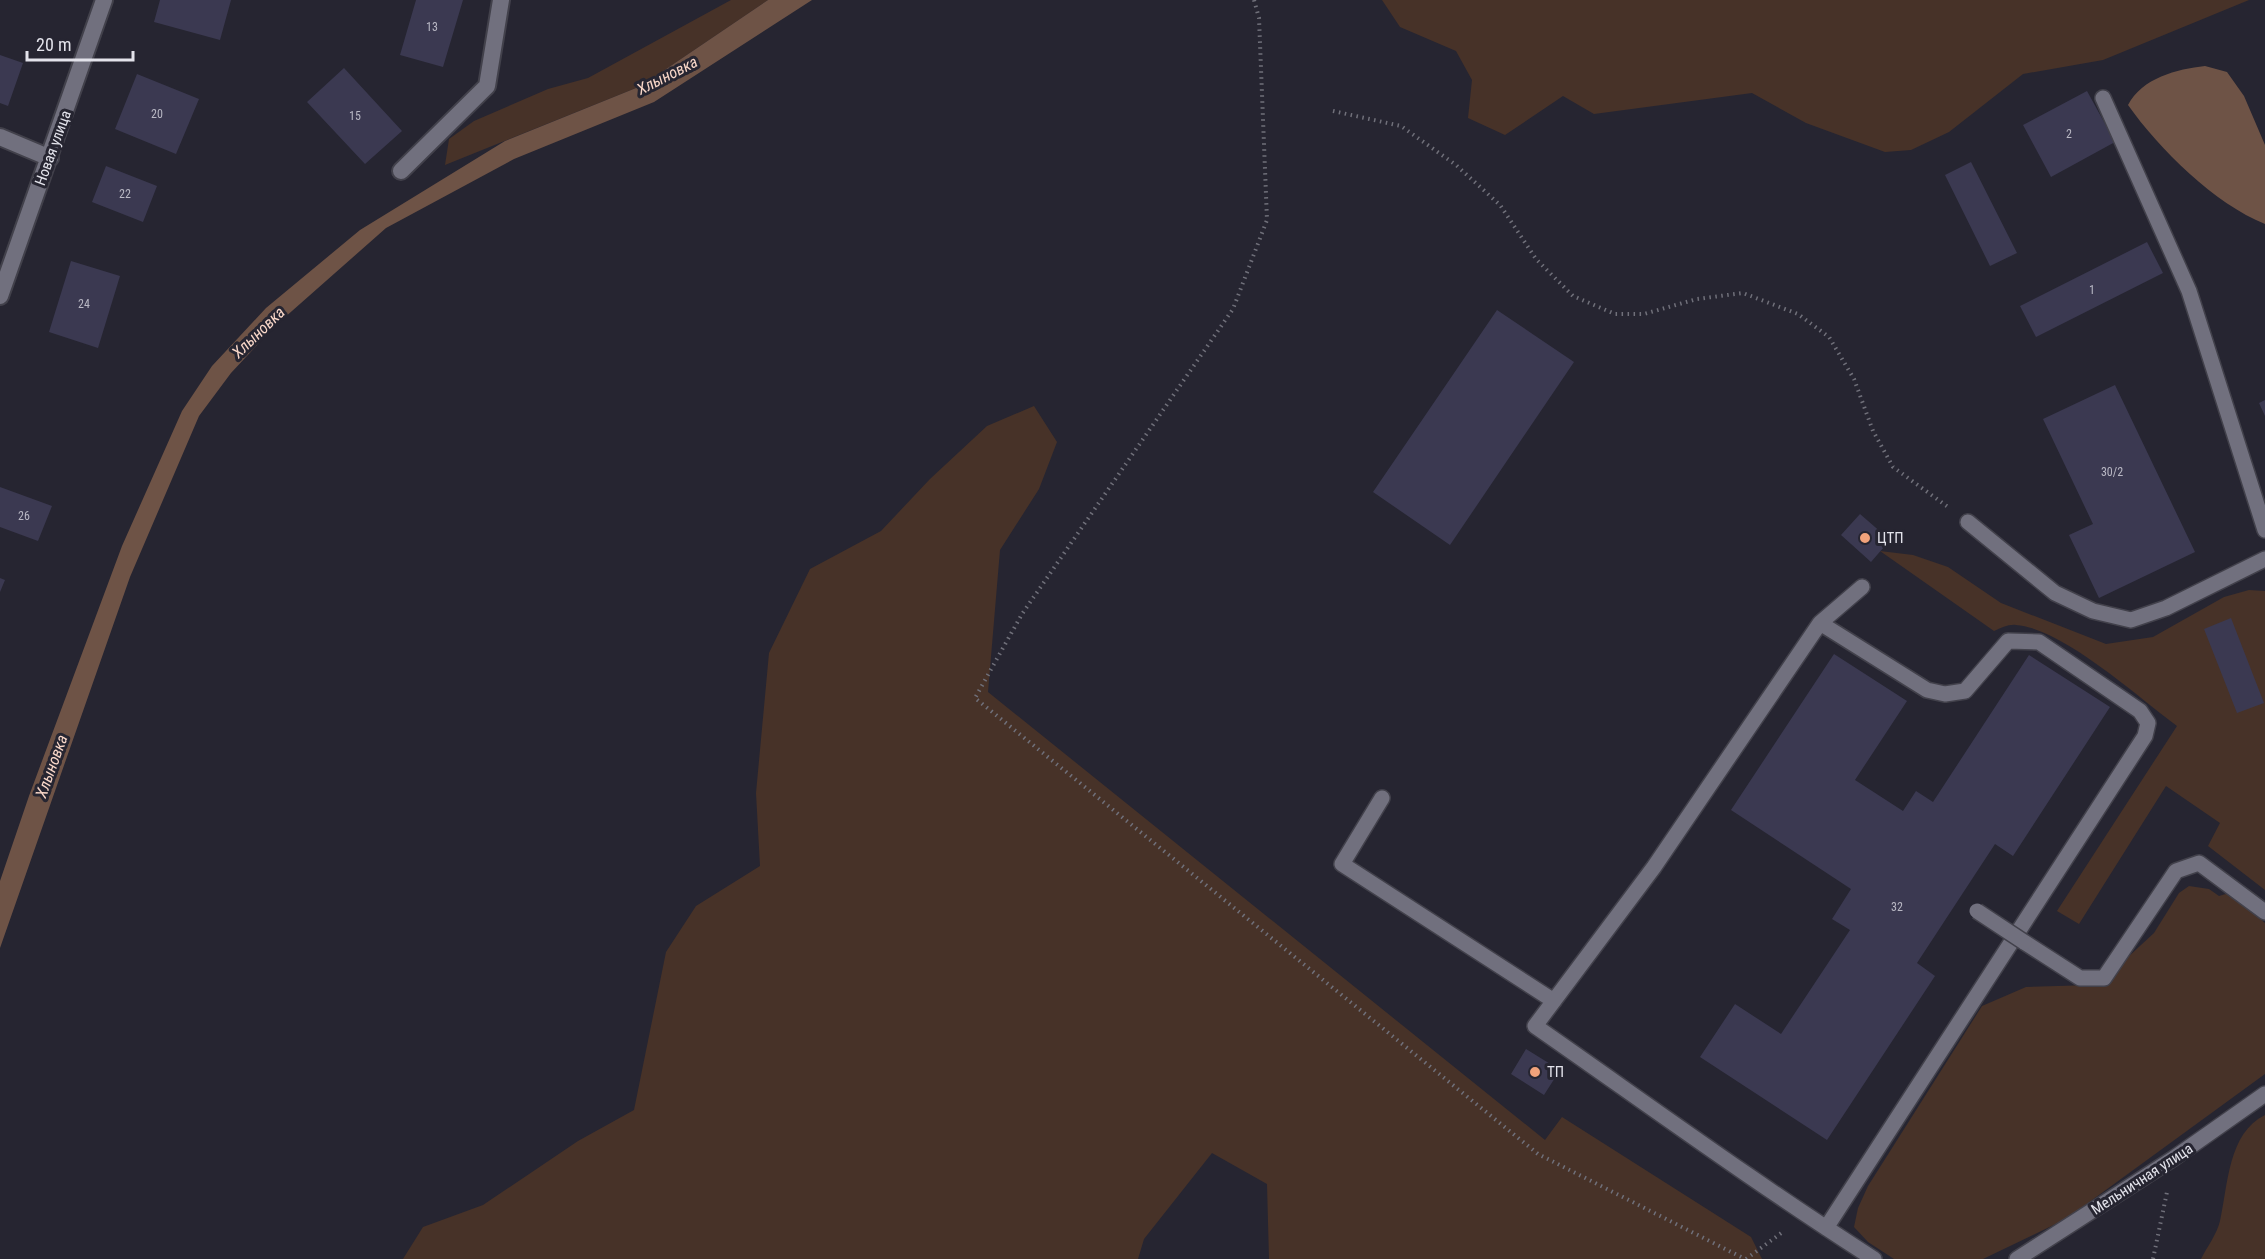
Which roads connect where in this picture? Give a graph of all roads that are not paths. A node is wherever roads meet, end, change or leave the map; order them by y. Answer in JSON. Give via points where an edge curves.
{"nodes":[{"id":1,"x":104,"y":0,"type":"edge"},
{"id":2,"x":501,"y":0,"type":"edge"},
{"id":3,"x":2103,"y":98,"type":"dead end"},
{"id":4,"x":0,"y":137,"type":"edge"},
{"id":5,"x":50,"y":158,"type":"junction"},
{"id":6,"x":401,"y":171,"type":"dead end"},
{"id":7,"x":0,"y":296,"type":"edge"},
{"id":8,"x":1968,"y":522,"type":"road end"},
{"id":9,"x":2265,"y":530,"type":"edge"},
{"id":10,"x":2265,"y":559,"type":"edge"},
{"id":11,"x":1862,"y":587,"type":"dead end"},
{"id":12,"x":1820,"y":622,"type":"junction"},
{"id":13,"x":1382,"y":798,"type":"dead end"},
{"id":14,"x":1977,"y":911,"type":"dead end"},
{"id":15,"x":2265,"y":912,"type":"edge"},
{"id":16,"x":1554,"y":1001,"type":"junction"},
{"id":17,"x":2265,"y":1094,"type":"edge"},
{"id":18,"x":1826,"y":1228,"type":"junction"},
{"id":19,"x":1874,"y":1259,"type":"edge"},
{"id":20,"x":2017,"y":1259,"type":"edge"}],
"edges":[{"from":1,"to":5,"type":"street","name":"Новая улица"},
{"from":2,"to":6,"type":"street","via":[[487,86]]},
{"from":3,"to":9,"type":"lane","via":[[2189,291]]},
{"from":4,"to":5,"type":"street"},
{"from":5,"to":7,"type":"street","name":"Новая улица"},
{"from":8,"to":10,"type":"lane","via":[[2055,593],[2093,611],[2131,620],[2166,608]]},
{"from":11,"to":12,"type":"lane"},
{"from":12,"to":16,"type":"lane","via":[[1654,867]]},
{"from":12,"to":18,"type":"lane","via":[[1927,690],[1945,694],[1965,691],[2008,641],[2039,642],[2140,711],[2148,723],[2145,736]]},
{"from":13,"to":16,"type":"lane","via":[[1342,864]]},
{"from":14,"to":15,"type":"lane","bridge":true,"via":[[2080,978],[2104,978],[2176,871],[2199,863]]},
{"from":16,"to":18,"type":"lane","via":[[1535,1026]]},
{"from":17,"to":20,"type":"lane","name":"Мельничная улица"},
{"from":18,"to":19,"type":"lane"}]}
